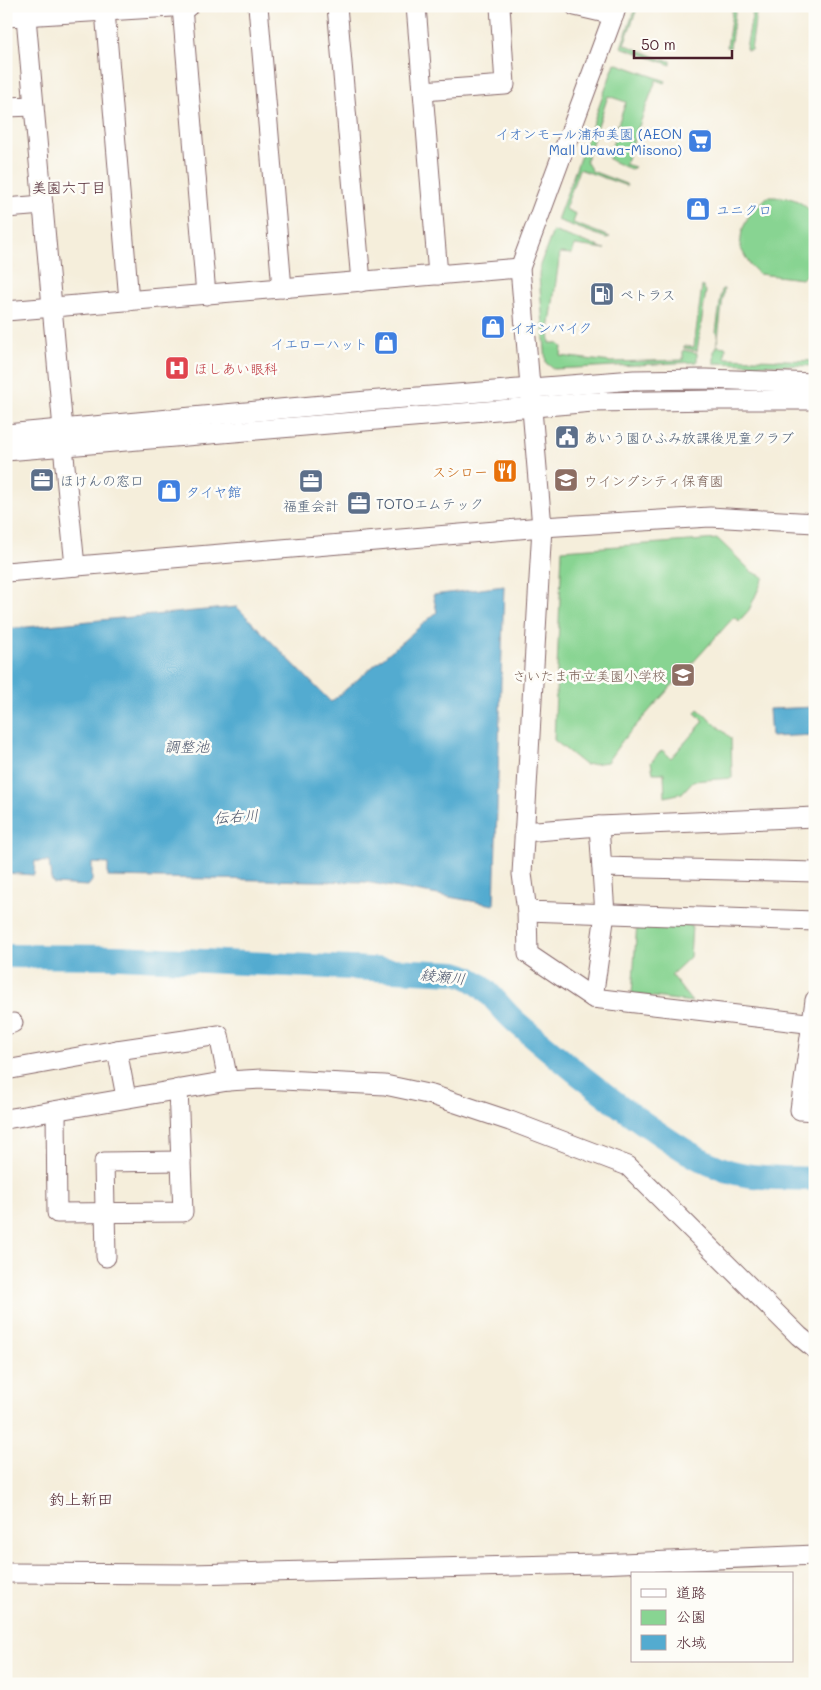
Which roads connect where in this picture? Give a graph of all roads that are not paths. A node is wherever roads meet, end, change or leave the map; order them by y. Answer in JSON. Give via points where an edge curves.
{"nodes":[{"id":1,"x":189,"y":6,"type":"edge"},
{"id":2,"x":258,"y":6,"type":"edge"},
{"id":3,"x":337,"y":6,"type":"edge"},
{"id":4,"x":416,"y":6,"type":"edge"},
{"id":5,"x":500,"y":6,"type":"edge"},
{"id":6,"x":575,"y":6,"type":"edge"},
{"id":7,"x":182,"y":7,"type":"edge"},
{"id":8,"x":26,"y":11,"type":"edge"},
{"id":9,"x":105,"y":11,"type":"junction"},
{"id":10,"x":616,"y":11,"type":"edge"},
{"id":11,"x":6,"y":17,"type":"edge"},
{"id":12,"x":423,"y":91,"type":"junction"},
{"id":13,"x":34,"y":106,"type":"junction"},
{"id":14,"x":6,"y":107,"type":"edge"},
{"id":15,"x":43,"y":205,"type":"junction"},
{"id":16,"x":6,"y":208,"type":"edge"},
{"id":17,"x":520,"y":268,"type":"junction"},
{"id":18,"x":438,"y":275,"type":"junction"},
{"id":19,"x":361,"y":282,"type":"junction"},
{"id":20,"x":282,"y":288,"type":"junction"},
{"id":21,"x":206,"y":294,"type":"junction"},
{"id":22,"x":129,"y":301,"type":"junction"},
{"id":23,"x":52,"y":308,"type":"junction"},
{"id":24,"x":6,"y":312,"type":"edge"},
{"id":25,"x":815,"y":383,"type":"edge"},
{"id":26,"x":530,"y":388,"type":"junction"},
{"id":27,"x":815,"y":400,"type":"edge"},
{"id":28,"x":532,"y":408,"type":"junction"},
{"id":29,"x":6,"y":434,"type":"edge"},
{"id":30,"x":63,"y":438,"type":"junction"},
{"id":31,"x":6,"y":451,"type":"edge"},
{"id":32,"x":815,"y":523,"type":"edge"},
{"id":33,"x":542,"y":527,"type":"junction"},
{"id":34,"x":76,"y":566,"type":"junction"},
{"id":35,"x":6,"y":572,"type":"edge"},
{"id":36,"x":815,"y":816,"type":"edge"},
{"id":37,"x":599,"y":826,"type":"junction"},
{"id":38,"x":524,"y":832,"type":"junction"},
{"id":39,"x":602,"y":867,"type":"junction"},
{"id":40,"x":815,"y":872,"type":"edge"},
{"id":41,"x":527,"y":912,"type":"junction"},
{"id":42,"x":605,"y":914,"type":"junction"},
{"id":43,"x":815,"y":921,"type":"edge"},
{"id":44,"x":593,"y":998,"type":"junction"},
{"id":45,"x":815,"y":1000,"type":"edge"},
{"id":46,"x":813,"y":1024,"type":"edge"},
{"id":47,"x":117,"y":1050,"type":"junction"},
{"id":48,"x":6,"y":1070,"type":"edge"},
{"id":49,"x":228,"y":1081,"type":"junction"},
{"id":50,"x":178,"y":1089,"type":"junction"},
{"id":51,"x":126,"y":1097,"type":"junction"},
{"id":52,"x":56,"y":1111,"type":"junction"},
{"id":53,"x":815,"y":1111,"type":"edge"},
{"id":54,"x":6,"y":1119,"type":"edge"},
{"id":55,"x":180,"y":1161,"type":"junction"},
{"id":56,"x":104,"y":1213,"type":"junction"},
{"id":57,"x":106,"y":1257,"type":"dead end"},
{"id":58,"x":815,"y":1349,"type":"edge"},
{"id":59,"x":815,"y":1555,"type":"edge"},
{"id":60,"x":6,"y":1574,"type":"edge"}],
"edges":[{"from":1,"to":7,"type":"street"},
{"from":2,"to":20,"type":"street"},
{"from":3,"to":19,"type":"street"},
{"from":4,"to":12,"type":"street"},
{"from":5,"to":12,"type":"street","via":[[505,85]]},
{"from":6,"to":10,"type":"street"},
{"from":7,"to":9,"type":"street"},
{"from":7,"to":21,"type":"street"},
{"from":8,"to":9,"type":"street"},
{"from":8,"to":11,"type":"street"},
{"from":8,"to":13,"type":"street"},
{"from":9,"to":22,"type":"street"},
{"from":10,"to":17,"type":"street"},
{"from":12,"to":18,"type":"street"},
{"from":13,"to":14,"type":"street"},
{"from":13,"to":15,"type":"street"},
{"from":15,"to":16,"type":"street"},
{"from":15,"to":23,"type":"street"},
{"from":17,"to":18,"type":"street"},
{"from":17,"to":26,"type":"street"},
{"from":18,"to":19,"type":"street"},
{"from":19,"to":20,"type":"street"},
{"from":20,"to":21,"type":"street"},
{"from":21,"to":22,"type":"street"},
{"from":22,"to":23,"type":"street"},
{"from":23,"to":24,"type":"street"},
{"from":23,"to":30,"type":"street"},
{"from":25,"to":26,"type":"street","via":[[666,379]]},
{"from":26,"to":28,"type":"street"},
{"from":26,"to":30,"type":"street","via":[[367,401]]},
{"from":27,"to":28,"type":"street","via":[[612,402]]},
{"from":28,"to":30,"type":"street"},
{"from":28,"to":33,"type":"street"},
{"from":29,"to":30,"type":"street"},
{"from":30,"to":31,"type":"street"},
{"from":30,"to":34,"type":"street"},
{"from":32,"to":33,"type":"street","via":[[710,518]]},
{"from":33,"to":34,"type":"street"},
{"from":33,"to":38,"type":"street"},
{"from":34,"to":35,"type":"street"},
{"from":36,"to":37,"type":"street"},
{"from":37,"to":38,"type":"street"},
{"from":37,"to":39,"type":"street"},
{"from":38,"to":41,"type":"street","via":[[522,874]]},
{"from":39,"to":40,"type":"street"},
{"from":39,"to":42,"type":"street"},
{"from":41,"to":42,"type":"street"},
{"from":41,"to":44,"type":"street","via":[[528,954]]},
{"from":42,"to":43,"type":"street"},
{"from":42,"to":44,"type":"street"},
{"from":44,"to":46,"type":"street"},
{"from":45,"to":46,"type":"street"},
{"from":46,"to":53,"type":"street","via":[[800,1110]]},
{"from":47,"to":48,"type":"street"},
{"from":47,"to":49,"type":"street","via":[[219,1035]]},
{"from":47,"to":51,"type":"street"},
{"from":49,"to":50,"type":"street"},
{"from":49,"to":58,"type":"street","via":[[262,1079],[385,1085],[404,1089],[510,1121],[628,1166]]},
{"from":50,"to":51,"type":"street"},
{"from":50,"to":55,"type":"street"},
{"from":51,"to":52,"type":"street"},
{"from":52,"to":54,"type":"street"},
{"from":52,"to":56,"type":"street","via":[[56,1214]]},
{"from":55,"to":56,"type":"street","via":[[104,1162]]},
{"from":55,"to":56,"type":"street","via":[[182,1212]]},
{"from":56,"to":57,"type":"street"},
{"from":59,"to":60,"type":"street","via":[[191,1574]]}]}
